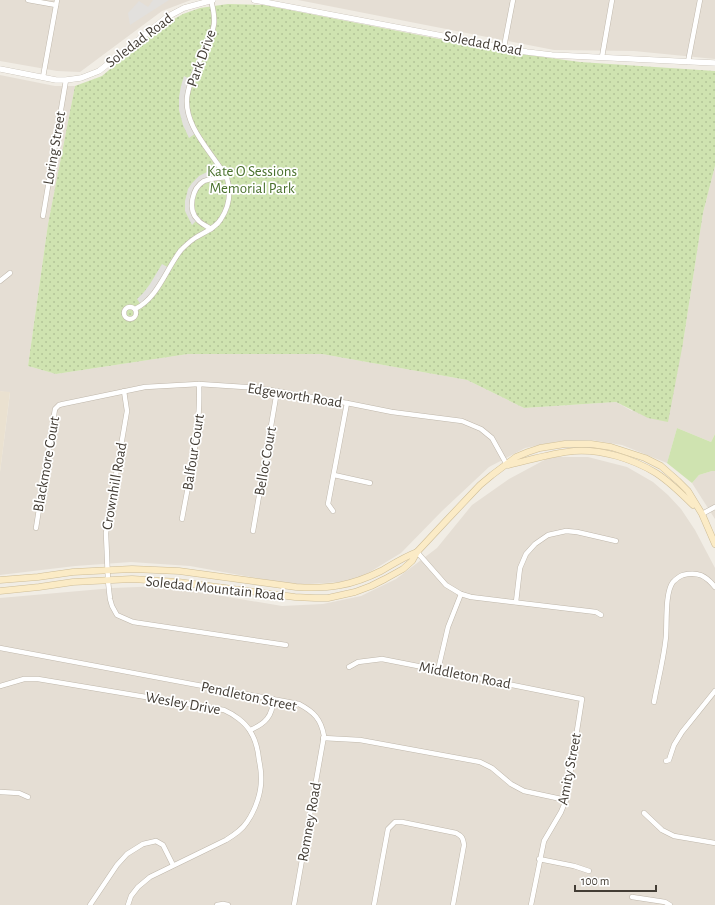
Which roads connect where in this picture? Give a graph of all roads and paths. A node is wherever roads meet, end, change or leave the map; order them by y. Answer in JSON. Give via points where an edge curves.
{"nodes":[{"id":1,"x":28,"y":0,"type":"edge"},
{"id":2,"x":212,"y":0,"type":"edge"},
{"id":3,"x":254,"y":0,"type":"edge"},
{"id":4,"x":513,"y":0,"type":"edge"},
{"id":5,"x":612,"y":0,"type":"edge"},
{"id":6,"x":700,"y":0,"type":"edge"},
{"id":7,"x":268,"y":1,"type":"edge"},
{"id":8,"x":57,"y":3,"type":"edge"},
{"id":9,"x":504,"y":47,"type":"junction"},
{"id":10,"x":602,"y":57,"type":"junction"},
{"id":11,"x":688,"y":62,"type":"junction"},
{"id":12,"x":715,"y":64,"type":"edge"},
{"id":13,"x":0,"y":69,"type":"edge"},
{"id":14,"x":43,"y":77,"type":"junction"},
{"id":15,"x":66,"y":80,"type":"junction"},
{"id":16,"x":226,"y":177,"type":"junction"},
{"id":17,"x":43,"y":216,"type":"dead end"},
{"id":18,"x":211,"y":229,"type":"junction"},
{"id":19,"x":10,"y":273,"type":"dead end"},
{"id":20,"x":0,"y":280,"type":"edge"},
{"id":21,"x":135,"y":309,"type":"dead end"},
{"id":22,"x":199,"y":384,"type":"junction"},
{"id":23,"x":124,"y":391,"type":"junction"},
{"id":24,"x":277,"y":391,"type":"junction"},
{"id":25,"x":347,"y":403,"type":"junction"},
{"id":26,"x":63,"y":404,"type":"joint"},
{"id":27,"x":507,"y":465,"type":"junction"},
{"id":28,"x":334,"y":475,"type":"junction"},
{"id":29,"x":370,"y":484,"type":"dead end"},
{"id":30,"x":715,"y":507,"type":"edge"},
{"id":31,"x":333,"y":511,"type":"dead end"},
{"id":32,"x":702,"y":514,"type":"junction"},
{"id":33,"x":182,"y":519,"type":"dead end"},
{"id":34,"x":36,"y":528,"type":"dead end"},
{"id":35,"x":253,"y":531,"type":"dead end"},
{"id":36,"x":616,"y":541,"type":"dead end"},
{"id":37,"x":715,"y":544,"type":"edge"},
{"id":38,"x":417,"y":552,"type":"junction"},
{"id":39,"x":107,"y":570,"type":"junction"},
{"id":40,"x":0,"y":580,"type":"edge"},
{"id":41,"x":108,"y":581,"type":"junction"},
{"id":42,"x":715,"y":587,"type":"edge"},
{"id":43,"x":0,"y":591,"type":"edge"},
{"id":44,"x":461,"y":594,"type":"junction"},
{"id":45,"x":516,"y":602,"type":"junction"},
{"id":46,"x":601,"y":615,"type":"dead end"},
{"id":47,"x":286,"y":645,"type":"dead end"},
{"id":48,"x":0,"y":648,"type":"edge"},
{"id":49,"x":350,"y":667,"type":"dead end"},
{"id":50,"x":438,"y":670,"type":"junction"},
{"id":51,"x":0,"y":686,"type":"edge"},
{"id":52,"x":715,"y":691,"type":"edge"},
{"id":53,"x":273,"y":699,"type":"junction"},
{"id":54,"x":582,"y":699,"type":"joint"},
{"id":55,"x":654,"y":702,"type":"dead end"},
{"id":56,"x":250,"y":730,"type":"junction"},
{"id":57,"x":323,"y":738,"type":"junction"},
{"id":58,"x":666,"y":761,"type":"dead end"},
{"id":59,"x":0,"y":792,"type":"edge"},
{"id":60,"x":28,"y":797,"type":"dead end"},
{"id":61,"x":566,"y":800,"type":"junction"},
{"id":62,"x":644,"y":813,"type":"dead end"},
{"id":63,"x":715,"y":843,"type":"edge"},
{"id":64,"x":539,"y":859,"type":"junction"},
{"id":65,"x":173,"y":865,"type":"junction"},
{"id":66,"x":589,"y":871,"type":"dead end"},
{"id":67,"x":632,"y":897,"type":"dead end"},
{"id":68,"x":90,"y":905,"type":"edge"},
{"id":69,"x":128,"y":905,"type":"edge"},
{"id":70,"x":217,"y":905,"type":"edge"},
{"id":71,"x":228,"y":905,"type":"edge"},
{"id":72,"x":294,"y":905,"type":"edge"},
{"id":73,"x":374,"y":905,"type":"edge"},
{"id":74,"x":453,"y":905,"type":"edge"},
{"id":75,"x":531,"y":905,"type":"edge"},
{"id":76,"x":670,"y":905,"type":"edge"}],
"edges":[{"from":1,"to":8,"type":"street"},
{"from":2,"to":15,"type":"street","name":"Soledad Road","via":[[184,8],[167,17],[99,71],[81,78]]},
{"from":2,"to":16,"type":"street","name":"Park Drive","via":[[212,32],[188,89],[187,105],[196,133]]},
{"from":3,"to":7,"type":"street","name":"Soledad Road"},
{"from":4,"to":9,"type":"street"},
{"from":5,"to":10,"type":"street"},
{"from":6,"to":11,"type":"street"},
{"from":7,"to":9,"type":"street","name":"Soledad Road"},
{"from":8,"to":14,"type":"street"},
{"from":9,"to":10,"type":"street","name":"Soledad Road","via":[[552,55]]},
{"from":10,"to":11,"type":"street","name":"Soledad Road"},
{"from":11,"to":12,"type":"street","name":"Soledad Road"},
{"from":13,"to":14,"type":"street","name":"Soledad Road"},
{"from":14,"to":15,"type":"street","name":"Soledad Road"},
{"from":15,"to":17,"type":"street","name":"Loring Street"},
{"from":16,"to":18,"type":"street","name":"Park Drive","via":[[229,194],[227,208],[217,225]]},
{"from":16,"to":18,"type":"street","via":[[204,181],[192,201],[197,220]]},
{"from":18,"to":21,"type":"street","name":"Park Drive","via":[[185,246],[157,290],[142,306]]},
{"from":19,"to":20,"type":"street"},
{"from":22,"to":23,"type":"street","name":"Edgeworth Road","via":[[145,387]]},
{"from":22,"to":24,"type":"street","name":"Edgeworth Road"},
{"from":22,"to":33,"type":"street","name":"Balfour Court","via":[[198,423]]},
{"from":23,"to":26,"type":"street","name":"Edgeworth Road"},
{"from":23,"to":39,"type":"street","name":"Crownhill Road","via":[[127,411],[106,533]]},
{"from":24,"to":25,"type":"street","name":"Edgeworth Road"},
{"from":24,"to":35,"type":"street","name":"Belloc Court"},
{"from":25,"to":27,"type":"street","name":"Edgeworth Road","via":[[462,421],[481,429],[492,438]]},
{"from":25,"to":28,"type":"street"},
{"from":26,"to":34,"type":"street","name":"Blackmore Court","via":[[56,409]]},
{"from":27,"to":32,"type":"main road","via":[[576,451],[597,452],[623,458],[657,474]]},
{"from":27,"to":32,"type":"main road","name":"Soledad Mountain Road","via":[[516,457],[552,446],[591,444],[611,447],[661,466],[688,491]]},
{"from":27,"to":38,"type":"main road","name":"Soledad Mountain Road","via":[[480,485]]},
{"from":28,"to":29,"type":"street"},
{"from":28,"to":31,"type":"street","via":[[328,504]]},
{"from":30,"to":32,"type":"street"},
{"from":32,"to":37,"type":"main road","name":"Soledad Mountain Road"},
{"from":36,"to":45,"type":"street","via":[[566,531],[548,535],[526,554],[520,568]]},
{"from":38,"to":39,"type":"main road","name":"Soledad Mountain Road","via":[[367,577],[327,588],[296,587],[179,572]]},
{"from":38,"to":41,"type":"main road","name":"Soledad Mountain Road","via":[[403,569],[385,579],[355,592],[328,598],[295,597],[178,582],[132,579]]},
{"from":38,"to":44,"type":"street","via":[[446,585]]},
{"from":39,"to":40,"type":"main road","name":"Soledad Mountain Road"},
{"from":39,"to":41,"type":"street","name":"Crownhill Road"},
{"from":41,"to":43,"type":"main road","name":"Soledad Mountain Road","via":[[73,582]]},
{"from":41,"to":47,"type":"street","via":[[110,599],[117,615],[133,622]]},
{"from":42,"to":55,"type":"street","via":[[699,574],[680,576],[673,582],[669,591],[666,637]]},
{"from":44,"to":45,"type":"street"},
{"from":44,"to":50,"type":"street","via":[[448,627]]},
{"from":45,"to":46,"type":"street","via":[[596,612]]},
{"from":48,"to":53,"type":"street","name":"Pendleton Street"},
{"from":49,"to":50,"type":"street","name":"Middleton Road","via":[[358,662],[382,659]]},
{"from":50,"to":54,"type":"street","name":"Middleton Road"},
{"from":51,"to":56,"type":"street","name":"Wesley Drive","via":[[24,679],[38,679],[224,710]]},
{"from":52,"to":58,"type":"street","via":[[682,732],[669,760]]},
{"from":53,"to":56,"type":"street","via":[[267,719],[260,726]]},
{"from":53,"to":57,"type":"street","name":"Pendleton Street","via":[[299,704],[310,710],[323,728]]},
{"from":54,"to":61,"type":"street","name":"Amity Street"},
{"from":56,"to":65,"type":"street","name":"Wesley Drive","via":[[258,747],[261,786],[256,807],[247,823],[226,840]]},
{"from":57,"to":61,"type":"street","via":[[360,740],[480,762],[524,791]]},
{"from":57,"to":72,"type":"street","name":"Romney Road"},
{"from":59,"to":60,"type":"street","via":[[19,793]]},
{"from":61,"to":64,"type":"street","name":"Amity Street","via":[[562,812],[544,841]]},
{"from":62,"to":63,"type":"street","via":[[662,830],[674,836]]},
{"from":64,"to":66,"type":"street"},
{"from":64,"to":75,"type":"street","name":"Amity Street"},
{"from":65,"to":68,"type":"street","via":[[163,845],[156,841],[143,844],[127,854],[117,865]]},
{"from":65,"to":69,"type":"street","name":"Wesley Drive","via":[[150,877],[138,887]]},
{"from":67,"to":76,"type":"street"},
{"from":70,"to":71,"type":"street"},
{"from":73,"to":74,"type":"street","via":[[388,829],[395,822],[461,836],[464,845]]}]}
